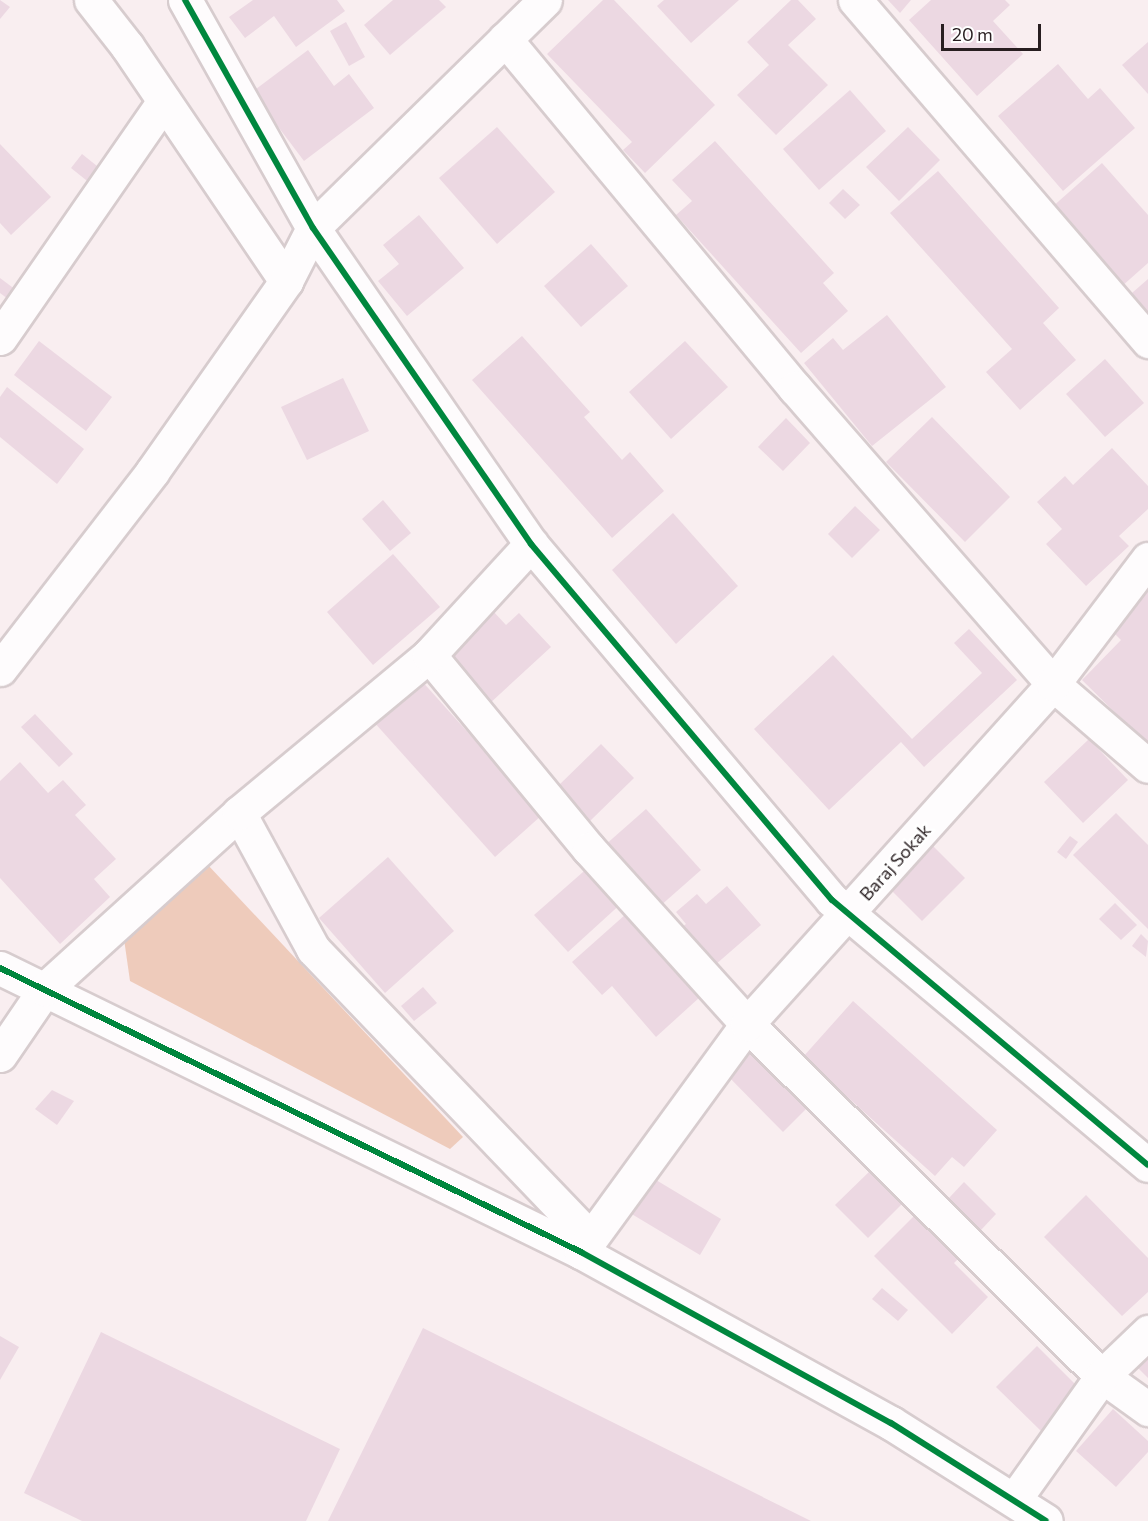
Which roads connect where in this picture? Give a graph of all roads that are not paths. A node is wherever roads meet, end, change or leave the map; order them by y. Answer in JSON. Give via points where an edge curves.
{"nodes":[{"id":1,"x":91,"y":0,"type":"edge"},
{"id":2,"x":185,"y":0,"type":"edge"},
{"id":3,"x":545,"y":0,"type":"edge"},
{"id":4,"x":855,"y":0,"type":"edge"},
{"id":5,"x":505,"y":39,"type":"junction"},
{"id":6,"x":165,"y":101,"type":"junction"},
{"id":7,"x":313,"y":228,"type":"junction"},
{"id":8,"x":286,"y":281,"type":"junction"},
{"id":9,"x":0,"y":338,"type":"edge"},
{"id":10,"x":1148,"y":341,"type":"edge"},
{"id":11,"x":531,"y":544,"type":"junction"},
{"id":12,"x":1148,"y":559,"type":"edge"},
{"id":13,"x":429,"y":655,"type":"junction"},
{"id":14,"x":0,"y":669,"type":"edge"},
{"id":15,"x":1053,"y":684,"type":"junction"},
{"id":16,"x":1148,"y":766,"type":"edge"},
{"id":17,"x":239,"y":813,"type":"junction"},
{"id":18,"x":850,"y":913,"type":"junction"},
{"id":19,"x":0,"y":968,"type":"edge"},
{"id":20,"x":45,"y":989,"type":"junction"},
{"id":21,"x":747,"y":1024,"type":"junction"},
{"id":22,"x":0,"y":1055,"type":"edge"},
{"id":23,"x":1148,"y":1165,"type":"edge"},
{"id":24,"x":585,"y":1245,"type":"junction"},
{"id":25,"x":1148,"y":1332,"type":"edge"},
{"id":26,"x":1102,"y":1376,"type":"junction"},
{"id":27,"x":1148,"y":1408,"type":"edge"},
{"id":28,"x":1014,"y":1500,"type":"junction"},
{"id":29,"x":1046,"y":1521,"type":"edge"}],
"edges":[{"from":1,"to":6,"type":"street"},
{"from":2,"to":7,"type":"street"},
{"from":3,"to":5,"type":"street"},
{"from":4,"to":10,"type":"street"},
{"from":5,"to":7,"type":"street"},
{"from":5,"to":15,"type":"street","via":[[795,388]]},
{"from":6,"to":8,"type":"street"},
{"from":6,"to":9,"type":"street"},
{"from":7,"to":8,"type":"street"},
{"from":7,"to":11,"type":"street"},
{"from":8,"to":14,"type":"street","via":[[152,472]]},
{"from":11,"to":13,"type":"street"},
{"from":11,"to":18,"type":"street","via":[[832,900]]},
{"from":12,"to":15,"type":"street","name":"Baraj Sokak"},
{"from":13,"to":17,"type":"street"},
{"from":13,"to":21,"type":"street","via":[[589,849]]},
{"from":15,"to":16,"type":"street"},
{"from":15,"to":18,"type":"street","name":"Baraj Sokak"},
{"from":17,"to":20,"type":"street"},
{"from":17,"to":24,"type":"street","via":[[313,949]]},
{"from":18,"to":21,"type":"street","name":"Baraj Sokak"},
{"from":18,"to":23,"type":"street"},
{"from":19,"to":20,"type":"street"},
{"from":20,"to":22,"type":"street"},
{"from":20,"to":24,"type":"street"},
{"from":21,"to":24,"type":"street","name":"Baraj Sokak"},
{"from":21,"to":26,"type":"street"},
{"from":24,"to":28,"type":"street","via":[[891,1423]]},
{"from":25,"to":26,"type":"street"},
{"from":26,"to":27,"type":"street"},
{"from":26,"to":28,"type":"street"},
{"from":28,"to":29,"type":"street"}]}
